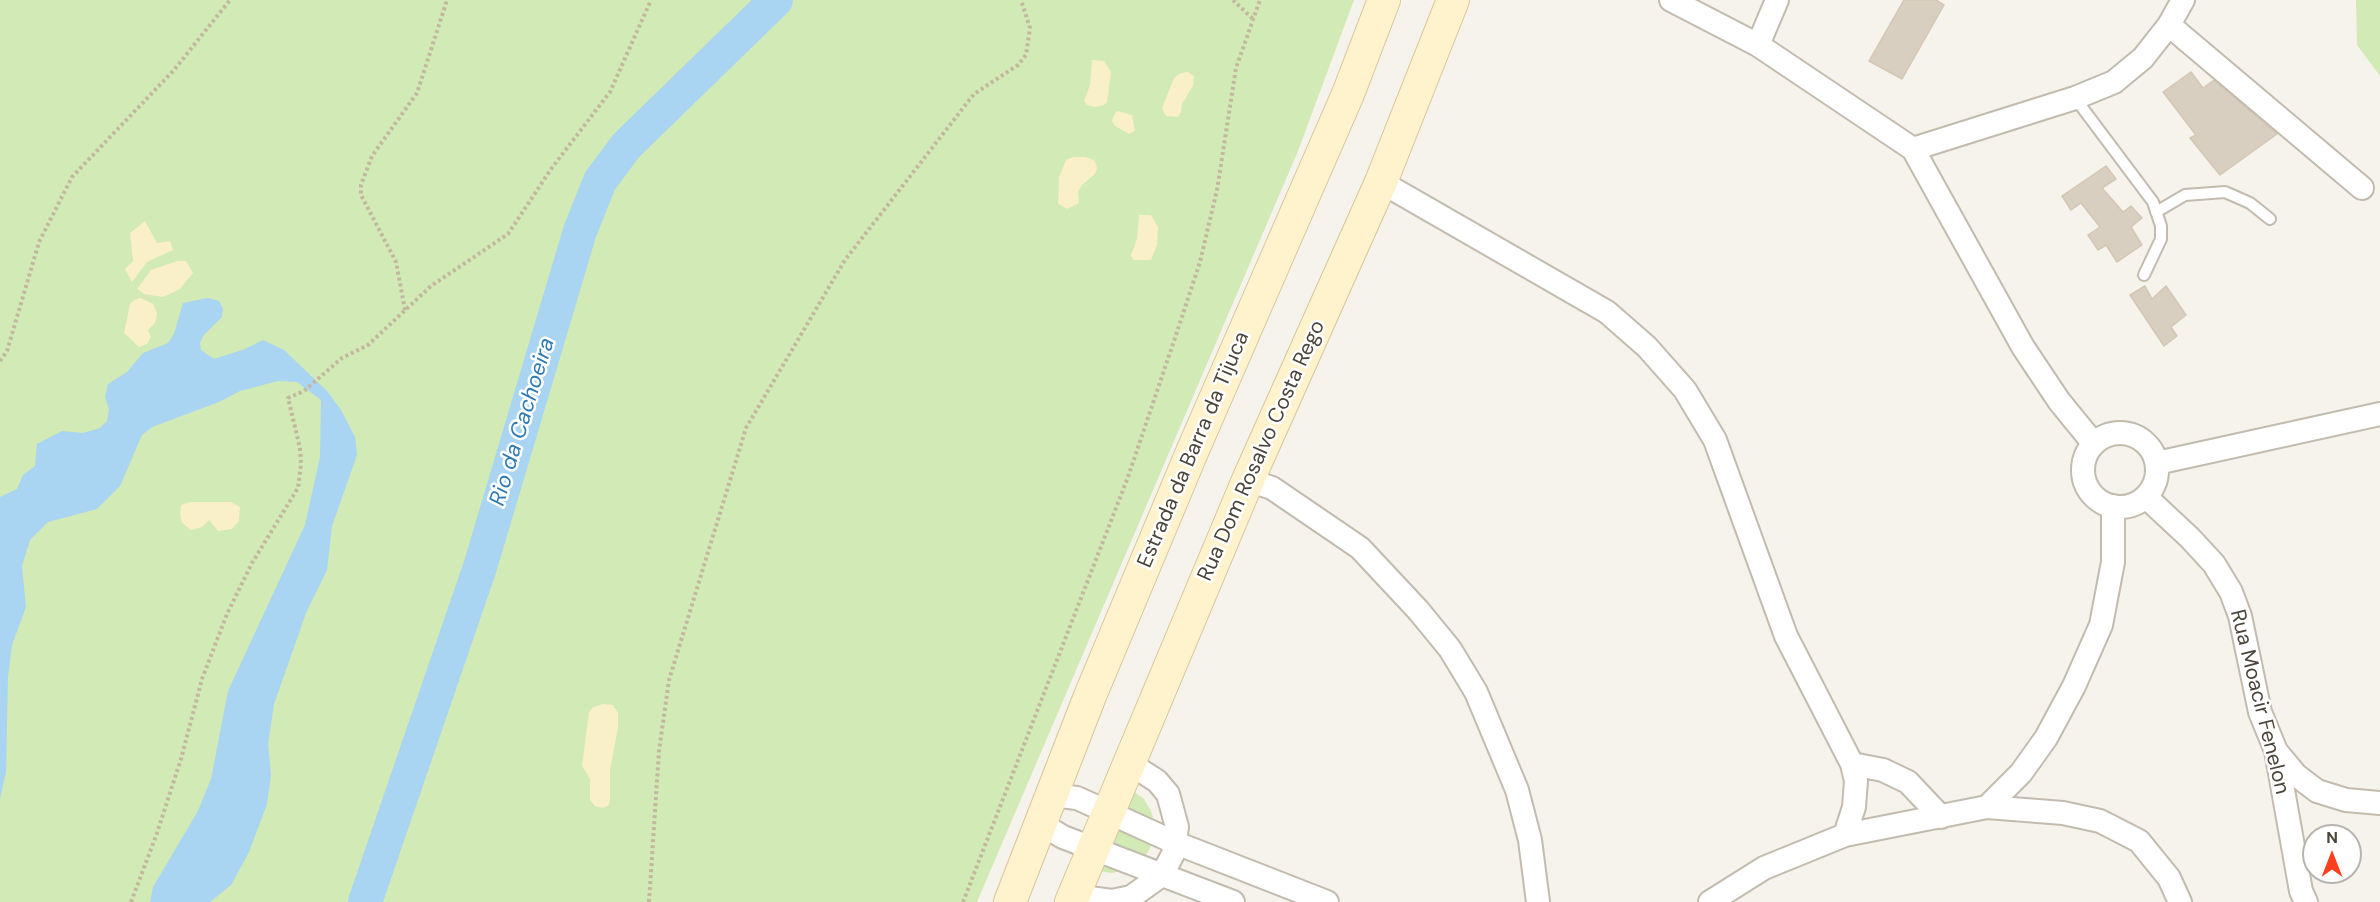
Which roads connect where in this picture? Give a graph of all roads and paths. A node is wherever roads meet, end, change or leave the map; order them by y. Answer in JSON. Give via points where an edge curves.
{"nodes":[{"id":1,"x":230,"y":0,"type":"edge"},
{"id":2,"x":447,"y":0,"type":"edge"},
{"id":3,"x":651,"y":0,"type":"edge"},
{"id":4,"x":1021,"y":0,"type":"edge"},
{"id":5,"x":1233,"y":0,"type":"edge"},
{"id":6,"x":1260,"y":0,"type":"edge"},
{"id":7,"x":1384,"y":0,"type":"edge"},
{"id":8,"x":1453,"y":0,"type":"edge"},
{"id":9,"x":1671,"y":0,"type":"edge"},
{"id":10,"x":1777,"y":0,"type":"edge"},
{"id":11,"x":2183,"y":0,"type":"edge"},
{"id":12,"x":1254,"y":20,"type":"junction"},
{"id":13,"x":2169,"y":25,"type":"junction"},
{"id":14,"x":1758,"y":45,"type":"junction"},
{"id":15,"x":2075,"y":98,"type":"junction"},
{"id":16,"x":1913,"y":149,"type":"junction"},
{"id":17,"x":1382,"y":182,"type":"junction"},
{"id":18,"x":2362,"y":188,"type":"dead end"},
{"id":19,"x":2156,"y":212,"type":"junction"},
{"id":20,"x":2270,"y":219,"type":"dead end"},
{"id":21,"x":2144,"y":275,"type":"dead end"},
{"id":22,"x":405,"y":311,"type":"junction"},
{"id":23,"x":0,"y":361,"type":"edge"},
{"id":24,"x":2380,"y":414,"type":"edge"},
{"id":25,"x":2094,"y":444,"type":"junction"},
{"id":26,"x":2157,"y":463,"type":"junction"},
{"id":27,"x":1248,"y":480,"type":"junction"},
{"id":28,"x":2146,"y":497,"type":"junction"},
{"id":29,"x":2113,"y":506,"type":"junction"},
{"id":30,"x":2276,"y":751,"type":"junction"},
{"id":31,"x":1129,"y":762,"type":"junction"},
{"id":32,"x":1852,"y":764,"type":"junction"},
{"id":33,"x":2380,"y":803,"type":"edge"},
{"id":34,"x":1988,"y":807,"type":"junction"},
{"id":35,"x":1047,"y":808,"type":"junction"},
{"id":36,"x":1108,"y":815,"type":"junction"},
{"id":37,"x":1941,"y":817,"type":"junction"},
{"id":38,"x":1845,"y":835,"type":"junction"},
{"id":39,"x":1176,"y":843,"type":"junction"},
{"id":40,"x":1094,"y":849,"type":"junction"},
{"id":41,"x":1162,"y":875,"type":"junction"},
{"id":42,"x":1073,"y":899,"type":"edge"},
{"id":43,"x":131,"y":902,"type":"edge"},
{"id":44,"x":649,"y":902,"type":"edge"},
{"id":45,"x":963,"y":902,"type":"edge"},
{"id":46,"x":1010,"y":902,"type":"edge"},
{"id":47,"x":1233,"y":902,"type":"edge"},
{"id":48,"x":1327,"y":902,"type":"edge"},
{"id":49,"x":1539,"y":902,"type":"edge"},
{"id":50,"x":1710,"y":902,"type":"edge"},
{"id":51,"x":2180,"y":902,"type":"edge"},
{"id":52,"x":2306,"y":902,"type":"edge"}],
"edges":[{"from":1,"to":23,"type":"path","via":[[174,70],[72,177],[39,242]]},
{"from":2,"to":22,"type":"path","via":[[417,93],[372,156],[361,184],[361,195],[396,262]]},
{"from":3,"to":22,"type":"path","via":[[610,92],[508,234],[431,286]]},
{"from":4,"to":44,"type":"path","via":[[1030,28],[1026,55],[1018,65],[975,94],[852,251],[746,428],[669,680],[659,751]]},
{"from":5,"to":12,"type":"path"},
{"from":6,"to":12,"type":"path"},
{"from":7,"to":35,"type":"main road","name":"Estrada da Barra da Tijuca","via":[[1348,94],[1090,696]]},
{"from":8,"to":17,"type":"main road","name":"Rua Dom Rosalvo Costa Rego"},
{"from":9,"to":14,"type":"street"},
{"from":10,"to":14,"type":"street"},
{"from":11,"to":13,"type":"street"},
{"from":12,"to":45,"type":"path","via":[[1236,68],[1217,190],[1200,262],[1175,338],[1128,477]]},
{"from":13,"to":15,"type":"street","via":[[2143,58],[2114,82]]},
{"from":13,"to":18,"type":"street"},
{"from":14,"to":16,"type":"street"},
{"from":15,"to":16,"type":"street"},
{"from":15,"to":19,"type":"lane","via":[[2153,202]]},
{"from":16,"to":25,"type":"street","via":[[2023,347]]},
{"from":17,"to":27,"type":"main road","name":"Rua Dom Rosalvo Costa Rego"},
{"from":17,"to":32,"type":"street","via":[[1607,312],[1647,347],[1685,390],[1715,440],[1786,636]]},
{"from":19,"to":20,"type":"lane","via":[[2185,195],[2225,192],[2250,203]]},
{"from":19,"to":21,"type":"lane","via":[[2162,226],[2161,239]]},
{"from":22,"to":43,"type":"path","via":[[368,345],[342,358],[304,390],[288,398],[302,464],[298,488],[252,563],[227,615],[202,678],[181,759]]},
{"from":24,"to":26,"type":"street"},
{"from":25,"to":26,"type":"street","via":[[2114,433],[2136,436],[2153,452]]},
{"from":25,"to":29,"type":"street","via":[[2083,464],[2086,486],[2102,502]]},
{"from":26,"to":28,"type":"street","via":[[2154,487]]},
{"from":27,"to":31,"type":"main road","name":"Rua Dom Rosalvo Costa Rego"},
{"from":27,"to":49,"type":"street","via":[[1272,488],[1360,548],[1450,649],[1476,692],[1517,790],[1530,840]]},
{"from":28,"to":29,"type":"street","via":[[2125,507]]},
{"from":28,"to":30,"type":"street","name":"Rua Moacir Fenelon","via":[[2206,555],[2230,592],[2240,616],[2260,712]]},
{"from":29,"to":34,"type":"street","via":[[2113,562],[2101,625],[2046,738],[2021,773]]},
{"from":30,"to":33,"type":"street","via":[[2296,775],[2317,791],[2346,800]]},
{"from":30,"to":52,"type":"street","name":"Rua Moacir Fenelon"},
{"from":31,"to":36,"type":"main road","name":"Rua Dom Rosalvo Costa Rego"},
{"from":31,"to":39,"type":"street","via":[[1157,781],[1168,794],[1177,826]]},
{"from":32,"to":37,"type":"street","via":[[1883,770],[1908,782]]},
{"from":32,"to":38,"type":"street","via":[[1856,782],[1854,807]]},
{"from":34,"to":37,"type":"street"},
{"from":34,"to":51,"type":"street","via":[[2063,813],[2100,821],[2139,841],[2169,878]]},
{"from":35,"to":36,"type":"street","via":[[1077,798]]},
{"from":35,"to":40,"type":"street","via":[[1057,834]]},
{"from":35,"to":46,"type":"main road","name":"Estrada da Barra da Tijuca"},
{"from":36,"to":39,"type":"street"},
{"from":36,"to":40,"type":"main road","name":"Rua Dom Rosalvo Costa Rego"},
{"from":37,"to":38,"type":"street"},
{"from":38,"to":50,"type":"street","via":[[1764,868]]},
{"from":39,"to":41,"type":"street"},
{"from":39,"to":48,"type":"street"},
{"from":40,"to":41,"type":"street"},
{"from":40,"to":42,"type":"main road","name":"Rua Dom Rosalvo Costa Rego"},
{"from":41,"to":42,"type":"street","via":[[1148,887],[1122,899]]},
{"from":41,"to":47,"type":"street"}]}
